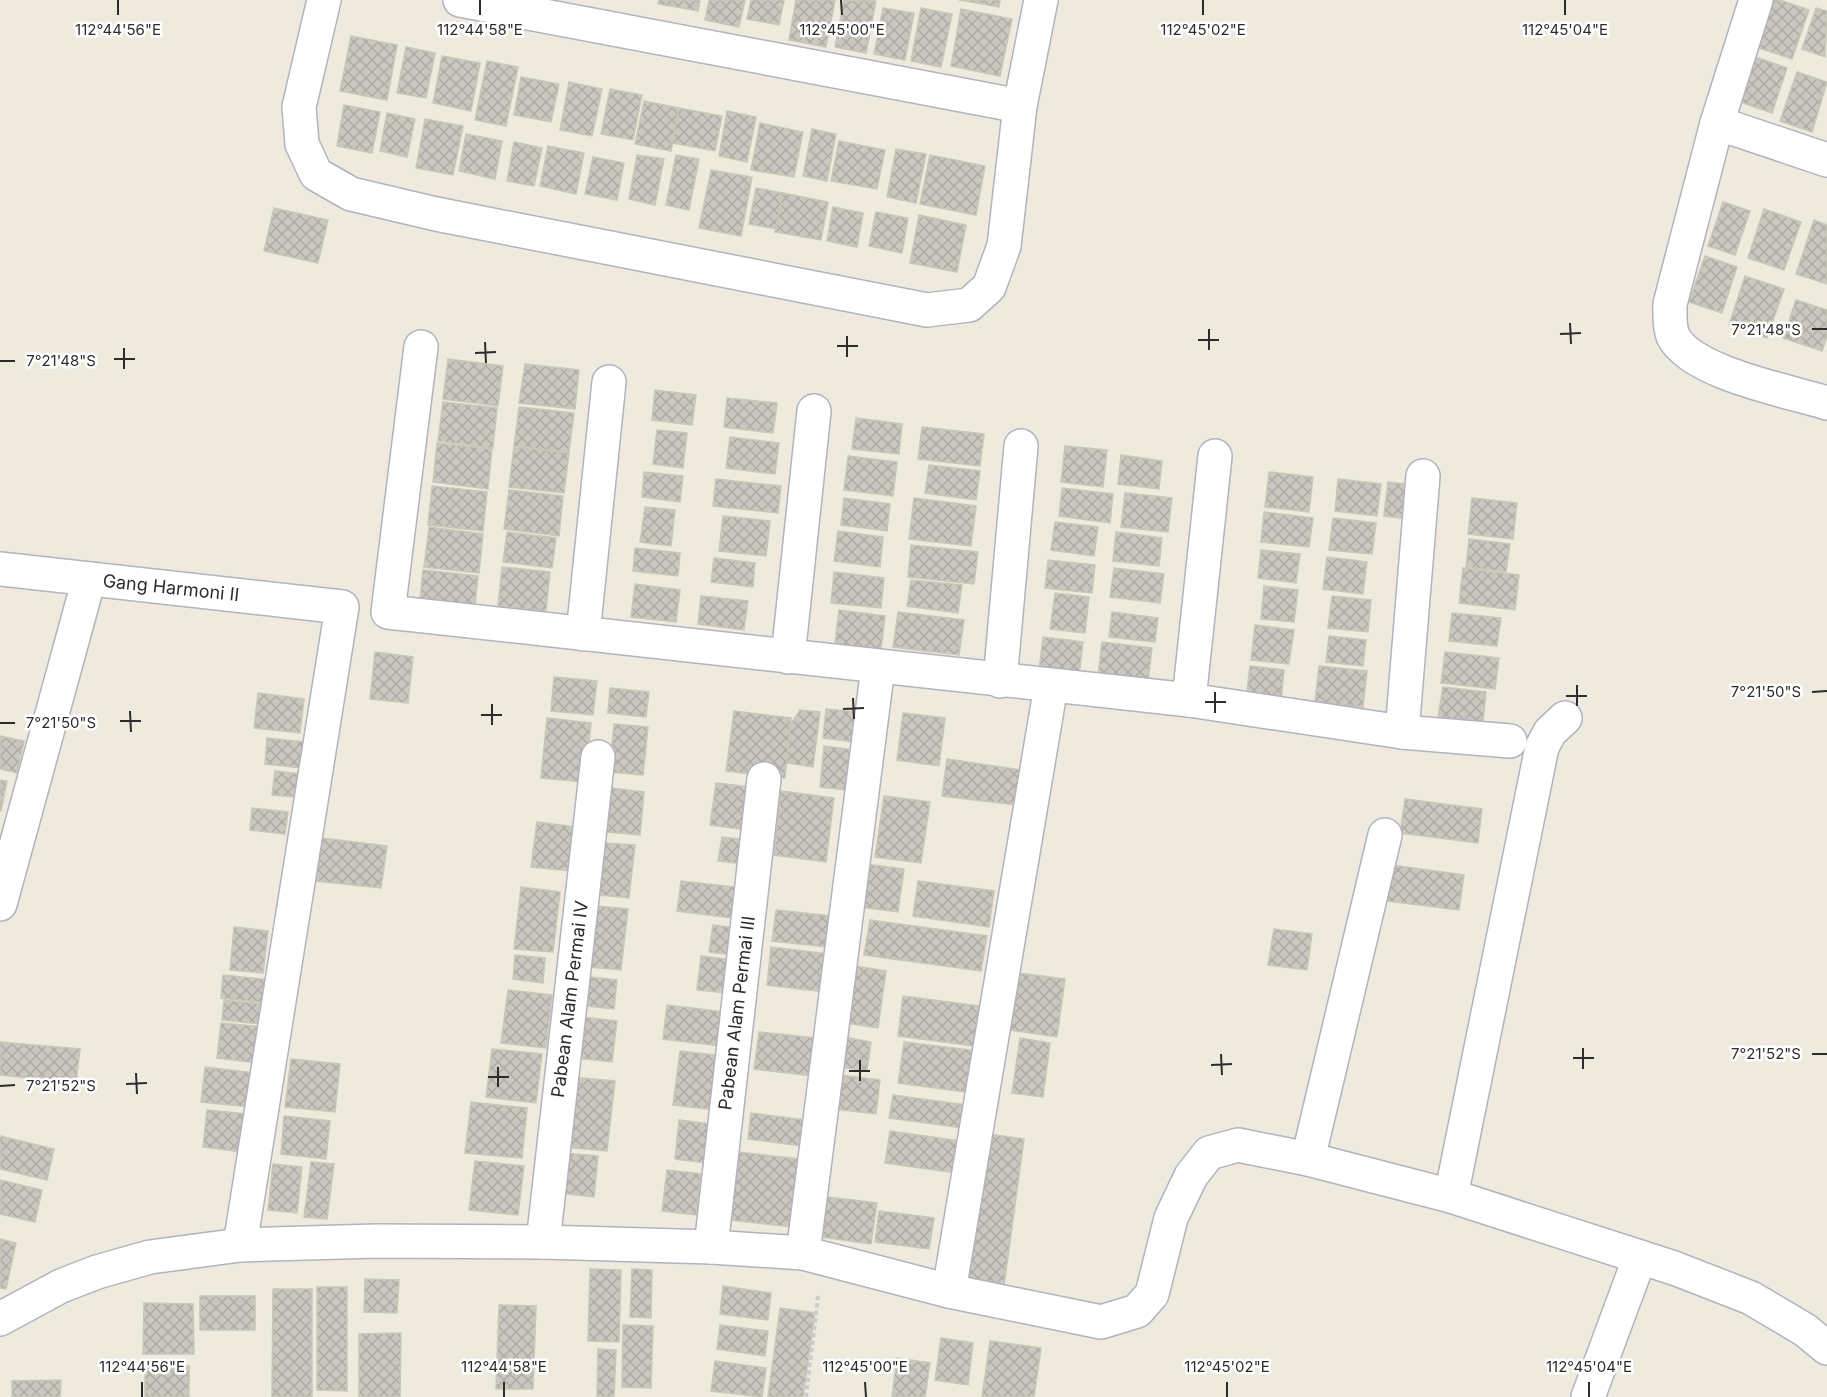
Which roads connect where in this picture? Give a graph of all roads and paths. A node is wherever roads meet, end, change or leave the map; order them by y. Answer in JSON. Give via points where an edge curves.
{"nodes":[{"id":1,"x":324,"y":0,"type":"edge"},
{"id":2,"x":459,"y":0,"type":"edge"},
{"id":3,"x":1041,"y":0,"type":"edge"},
{"id":4,"x":1756,"y":0,"type":"edge"},
{"id":5,"x":1020,"y":106,"type":"junction"},
{"id":6,"x":1717,"y":123,"type":"junction"},
{"id":7,"x":1827,"y":160,"type":"edge"},
{"id":8,"x":422,"y":347,"type":"dead end"},
{"id":9,"x":609,"y":382,"type":"dead end"},
{"id":10,"x":1827,"y":403,"type":"edge"},
{"id":11,"x":814,"y":411,"type":"dead end"},
{"id":12,"x":1021,"y":446,"type":"dead end"},
{"id":13,"x":1215,"y":456,"type":"dead end"},
{"id":14,"x":1423,"y":476,"type":"dead end"},
{"id":15,"x":0,"y":569,"type":"edge"},
{"id":16,"x":89,"y":579,"type":"junction"},
{"id":17,"x":583,"y":634,"type":"junction"},
{"id":18,"x":788,"y":657,"type":"junction"},
{"id":19,"x":878,"y":667,"type":"junction"},
{"id":20,"x":1000,"y":681,"type":"junction"},
{"id":21,"x":1051,"y":686,"type":"junction"},
{"id":22,"x":1190,"y":700,"type":"junction"},
{"id":23,"x":1565,"y":718,"type":"dead end"},
{"id":24,"x":1402,"y":732,"type":"junction"},
{"id":25,"x":1510,"y":741,"type":"dead end"},
{"id":26,"x":598,"y":757,"type":"dead end"},
{"id":27,"x":764,"y":778,"type":"dead end"},
{"id":28,"x":1385,"y":835,"type":"dead end"},
{"id":29,"x":0,"y":904,"type":"edge"},
{"id":30,"x":1308,"y":1159,"type":"junction"},
{"id":31,"x":1451,"y":1196,"type":"junction"},
{"id":32,"x":543,"y":1242,"type":"junction"},
{"id":33,"x":240,"y":1245,"type":"junction"},
{"id":34,"x":711,"y":1246,"type":"junction"},
{"id":35,"x":813,"y":1254,"type":"junction"},
{"id":36,"x":1640,"y":1257,"type":"junction"},
{"id":37,"x":949,"y":1291,"type":"junction"},
{"id":38,"x":0,"y":1319,"type":"edge"},
{"id":39,"x":1827,"y":1347,"type":"edge"},
{"id":40,"x":806,"y":1397,"type":"edge"},
{"id":41,"x":1588,"y":1397,"type":"edge"}],
"edges":[{"from":1,"to":5,"type":"street","via":[[299,107],[302,144],[316,174],[351,194],[927,310],[969,305],[989,287],[1004,246]]},
{"from":2,"to":5,"type":"street"},
{"from":3,"to":5,"type":"street"},
{"from":4,"to":6,"type":"street"},
{"from":6,"to":7,"type":"street"},
{"from":6,"to":10,"type":"street","via":[[1670,304],[1672,334],[1695,359]]},
{"from":8,"to":17,"type":"street","via":[[388,612]]},
{"from":9,"to":17,"type":"street"},
{"from":11,"to":18,"type":"street"},
{"from":12,"to":20,"type":"street"},
{"from":13,"to":22,"type":"street"},
{"from":14,"to":24,"type":"street"},
{"from":15,"to":16,"type":"street","name":"Gang Harmoni II"},
{"from":16,"to":29,"type":"street"},
{"from":16,"to":33,"type":"street","name":"Gang Harmoni II","via":[[342,607]]},
{"from":17,"to":18,"type":"street"},
{"from":18,"to":19,"type":"street"},
{"from":19,"to":20,"type":"street"},
{"from":19,"to":35,"type":"street"},
{"from":20,"to":21,"type":"street"},
{"from":21,"to":22,"type":"street"},
{"from":21,"to":37,"type":"street"},
{"from":22,"to":24,"type":"street"},
{"from":23,"to":31,"type":"street","via":[[1550,732],[1542,747]]},
{"from":24,"to":25,"type":"street"},
{"from":26,"to":32,"type":"street","name":"Pabean Alam Permai IV"},
{"from":27,"to":34,"type":"street","name":"Pabean Alam Permai III"},
{"from":28,"to":30,"type":"street"},
{"from":30,"to":31,"type":"street"},
{"from":30,"to":37,"type":"street","via":[[1238,1145],[1209,1153],[1191,1176],[1171,1218],[1152,1294],[1137,1311],[1101,1322]]},
{"from":31,"to":36,"type":"street"},
{"from":32,"to":33,"type":"street"},
{"from":32,"to":34,"type":"street"},
{"from":33,"to":38,"type":"street","via":[[150,1257],[97,1272]]},
{"from":34,"to":35,"type":"street"},
{"from":35,"to":37,"type":"street"},
{"from":35,"to":40,"type":"path"},
{"from":36,"to":39,"type":"street","via":[[1751,1298]]},
{"from":36,"to":41,"type":"street"}]}
